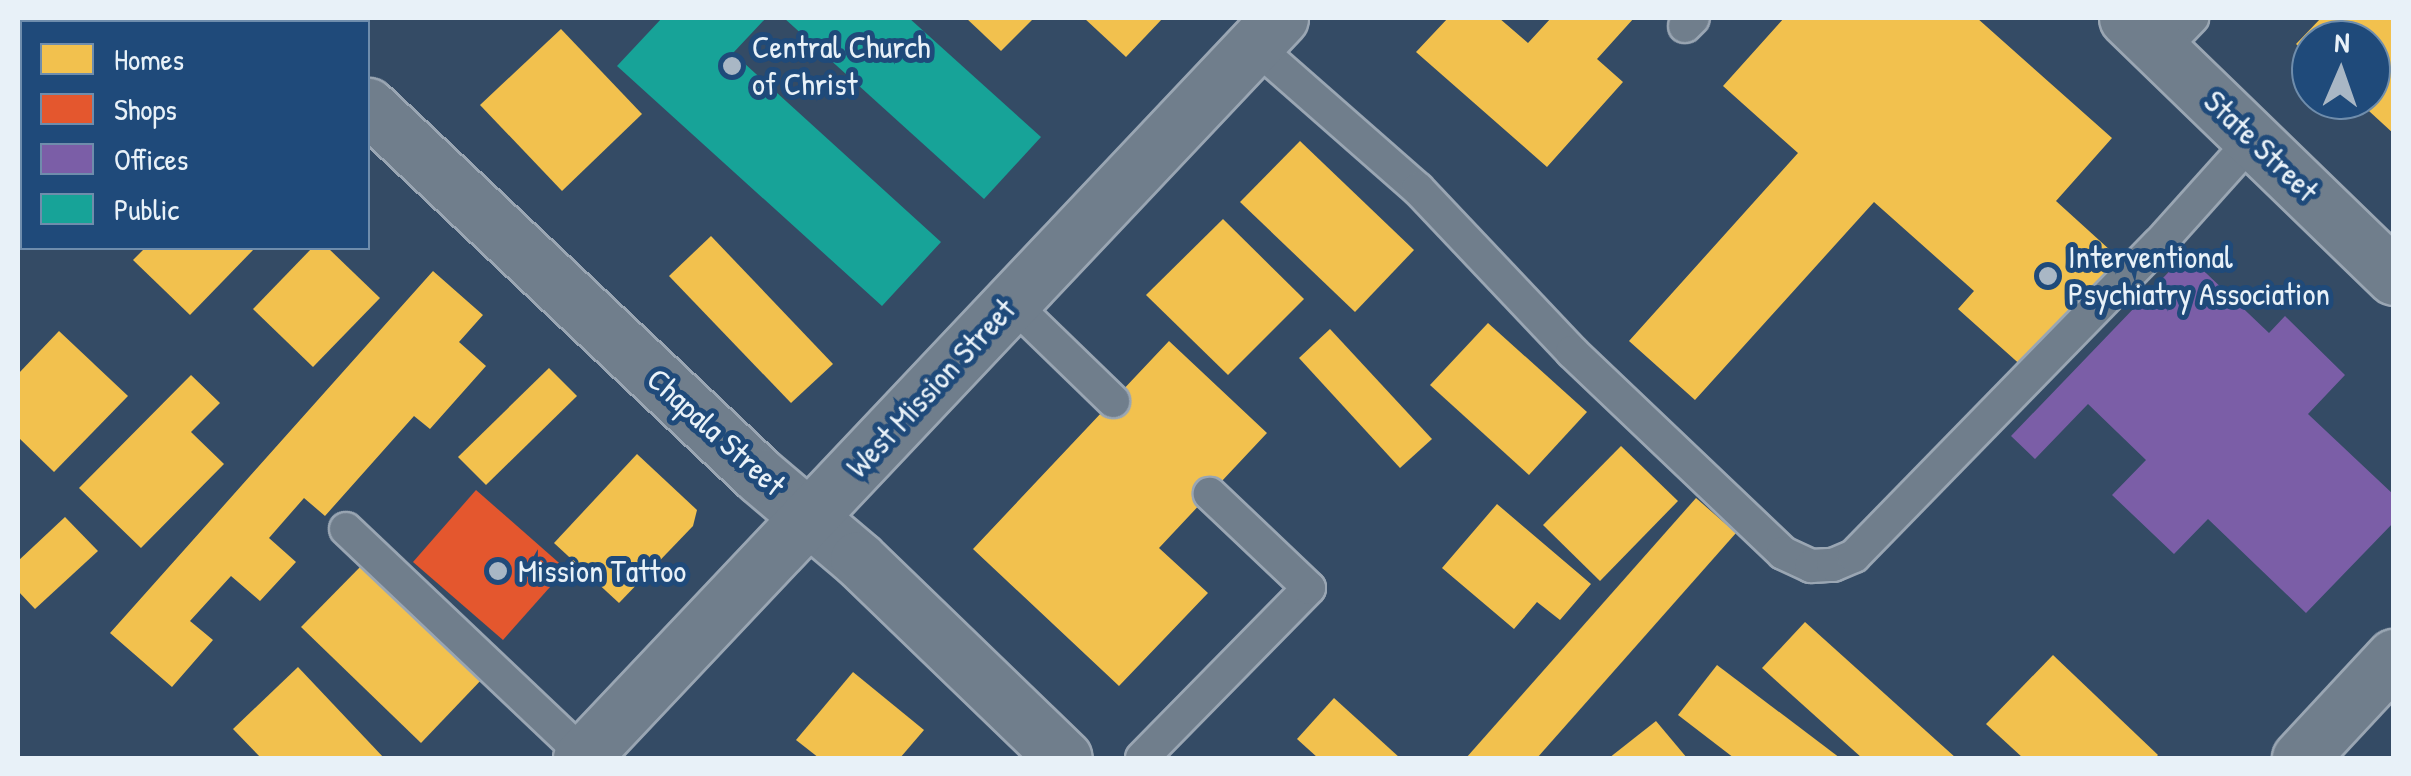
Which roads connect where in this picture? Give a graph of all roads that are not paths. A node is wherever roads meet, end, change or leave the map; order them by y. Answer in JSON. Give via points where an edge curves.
{"nodes":[{"id":1,"x":2160,"y":28,"type":"edge"},
{"id":2,"x":1267,"y":31,"type":"edge"},
{"id":3,"x":370,"y":108,"type":"edge"},
{"id":4,"x":2254,"y":138,"type":"junction"},
{"id":5,"x":2394,"y":277,"type":"edge"},
{"id":6,"x":1012,"y":303,"type":"junction"},
{"id":7,"x":1113,"y":401,"type":"dead end"},
{"id":8,"x":1210,"y":494,"type":"dead end"},
{"id":9,"x":810,"y":515,"type":"junction"},
{"id":10,"x":346,"y":529,"type":"dead end"},
{"id":11,"x":2394,"y":657,"type":"edge"},
{"id":12,"x":583,"y":757,"type":"edge"},
{"id":13,"x":1064,"y":758,"type":"edge"},
{"id":14,"x":1142,"y":758,"type":"edge"},
{"id":15,"x":2300,"y":758,"type":"edge"}],
"edges":[{"from":1,"to":4,"type":"main road","name":"State Street"},
{"from":2,"to":4,"type":"lane","via":[[1361,139],[1418,188],[1572,352],[1783,553],[1811,566],[1854,556]]},
{"from":2,"to":6,"type":"main road","name":"West Mission Street"},
{"from":3,"to":9,"type":"main road","name":"Chapala Street","via":[[760,476]]},
{"from":4,"to":5,"type":"main road","name":"State Street"},
{"from":6,"to":7,"type":"lane"},
{"from":6,"to":9,"type":"main road","name":"West Mission Street"},
{"from":8,"to":14,"type":"lane","via":[[1309,588]]},
{"from":9,"to":12,"type":"main road","name":"West Mission Street"},
{"from":9,"to":13,"type":"main road","name":"Chapala Street"},
{"from":10,"to":12,"type":"lane"},
{"from":11,"to":15,"type":"main road"}]}
